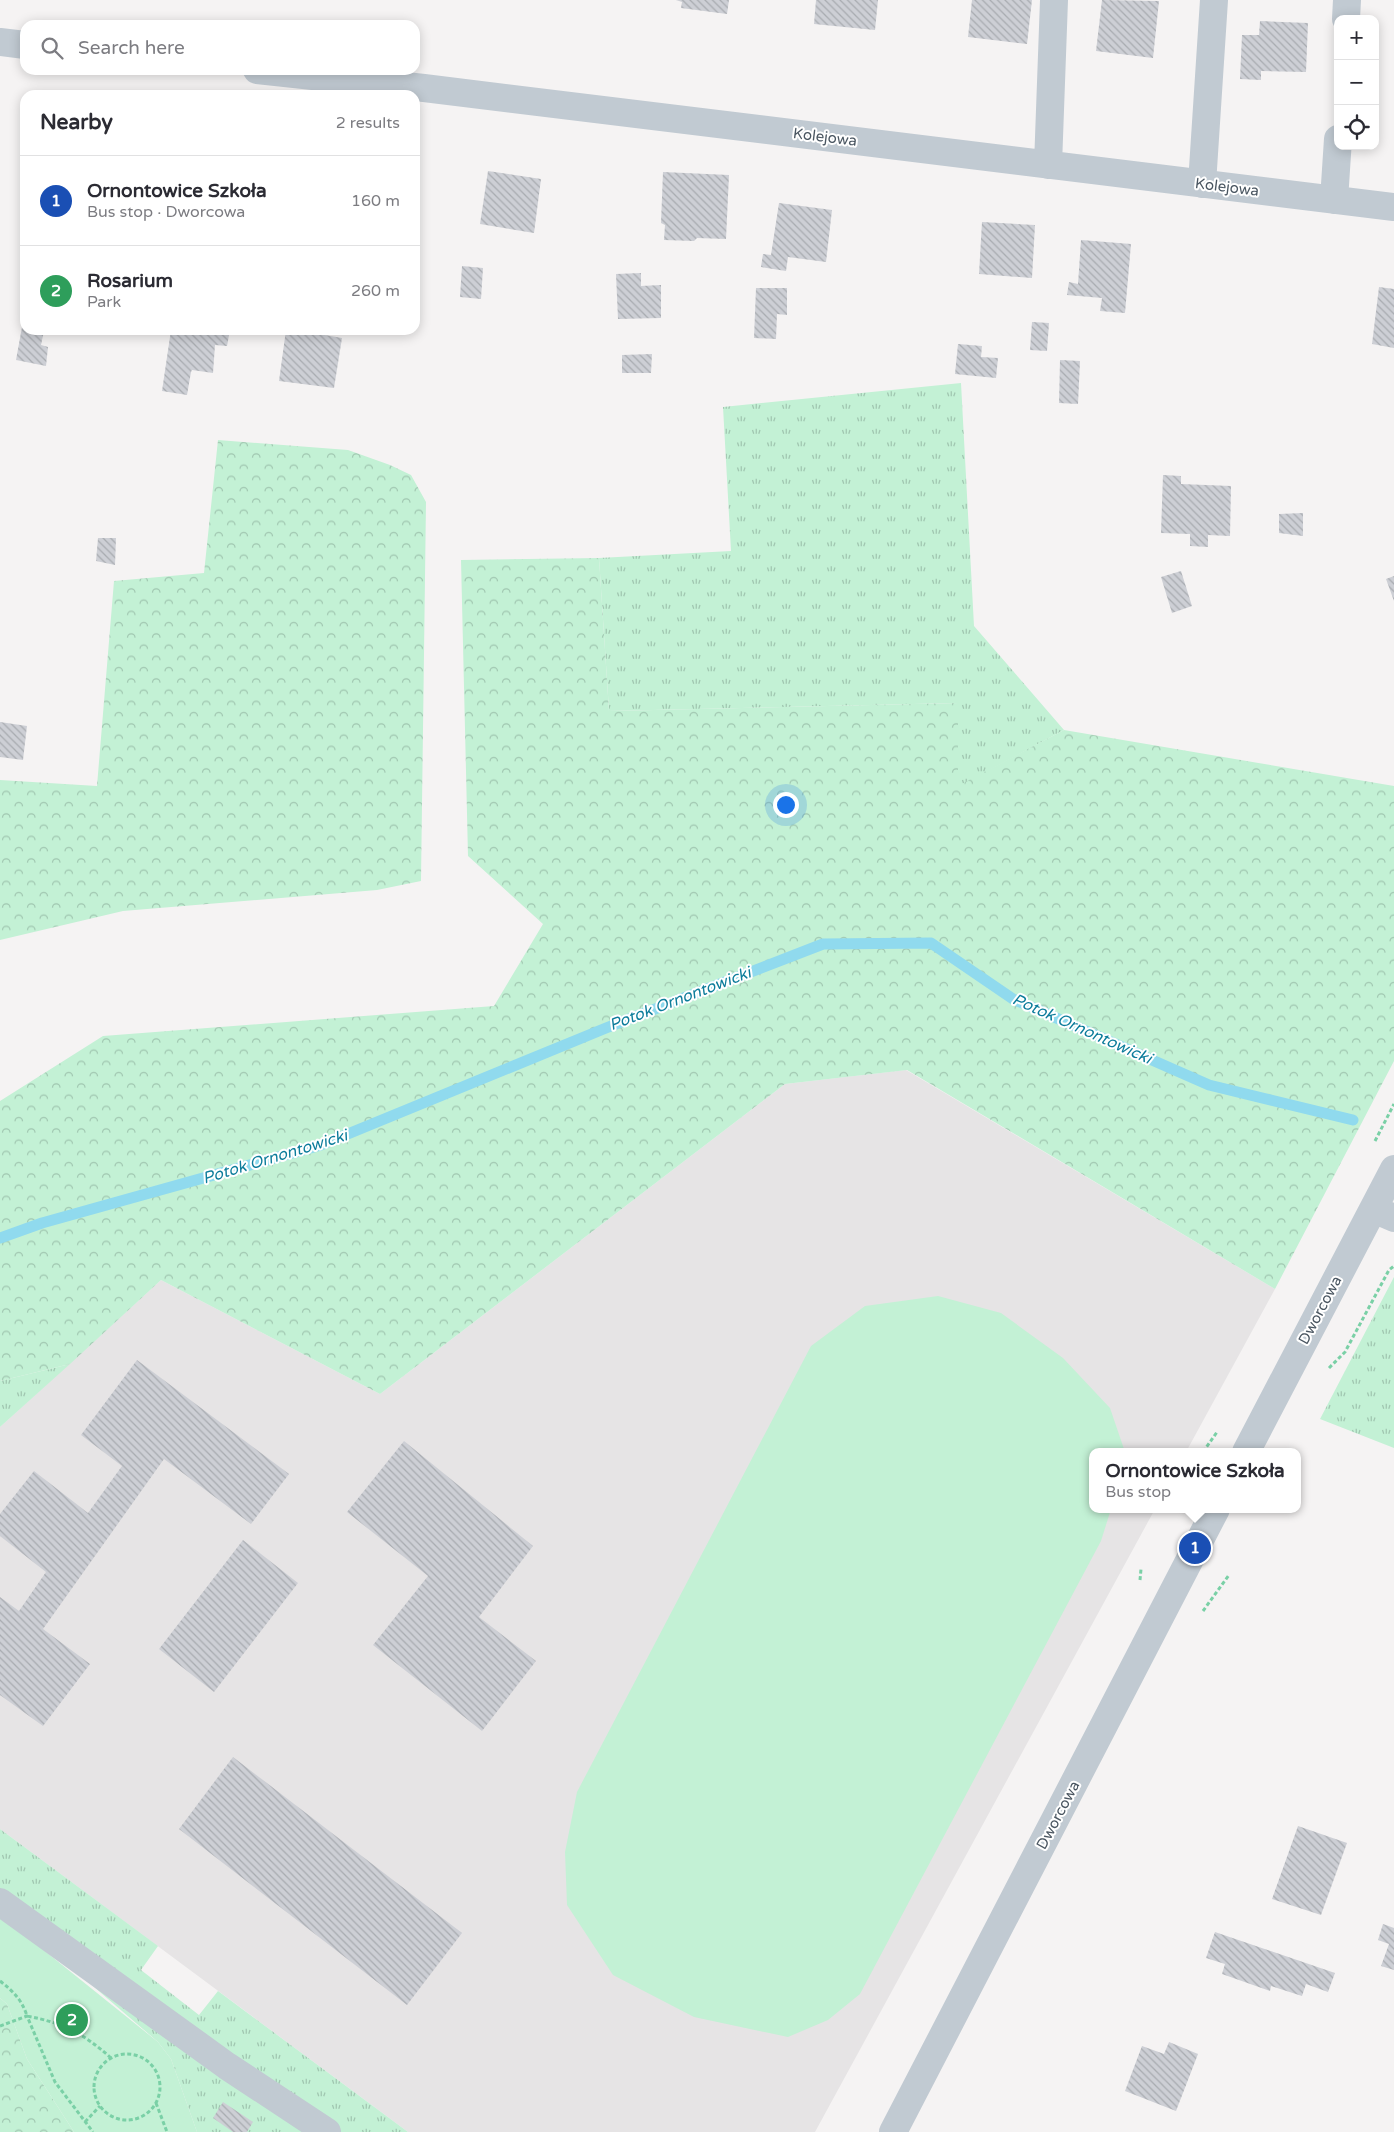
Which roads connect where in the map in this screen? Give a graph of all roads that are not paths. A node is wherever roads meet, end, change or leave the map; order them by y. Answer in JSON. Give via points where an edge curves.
{"nodes":[{"id":1,"x":1054,"y":0,"type":"edge"},
{"id":2,"x":1214,"y":0,"type":"edge"},
{"id":3,"x":1347,"y":0,"type":"edge"},
{"id":4,"x":1346,"y":15,"type":"edge"},
{"id":5,"x":0,"y":42,"type":"edge"},
{"id":6,"x":20,"y":44,"type":"edge"},
{"id":7,"x":303,"y":75,"type":"edge"},
{"id":8,"x":1337,"y":150,"type":"edge"},
{"id":9,"x":1048,"y":165,"type":"junction"},
{"id":10,"x":1202,"y":184,"type":"junction"},
{"id":11,"x":1334,"y":200,"type":"junction"},
{"id":12,"x":1394,"y":208,"type":"edge"},
{"id":13,"x":1394,"y":1169,"type":"edge"},
{"id":14,"x":1384,"y":1213,"type":"edge"},
{"id":15,"x":1248,"y":1448,"type":"edge"},
{"id":16,"x":1214,"y":1513,"type":"edge"},
{"id":17,"x":0,"y":1902,"type":"edge"},
{"id":18,"x":896,"y":2128,"type":"edge"},
{"id":19,"x":327,"y":2132,"type":"edge"}],
"edges":[{"from":1,"to":9,"type":"street"},
{"from":2,"to":10,"type":"street"},
{"from":3,"to":4,"type":"street"},
{"from":5,"to":6,"type":"street"},
{"from":7,"to":9,"type":"street","name":"Kolejowa"},
{"from":8,"to":11,"type":"street"},
{"from":9,"to":10,"type":"street","name":"Kolejowa"},
{"from":10,"to":11,"type":"street","name":"Kolejowa"},
{"from":11,"to":12,"type":"street","name":"Kolejowa"},
{"from":13,"to":14,"type":"street","name":"Dworcowa"},
{"from":14,"to":15,"type":"street","name":"Dworcowa"},
{"from":16,"to":18,"type":"street","name":"Dworcowa"},
{"from":17,"to":19,"type":"street","via":[[227,2066]]}]}
